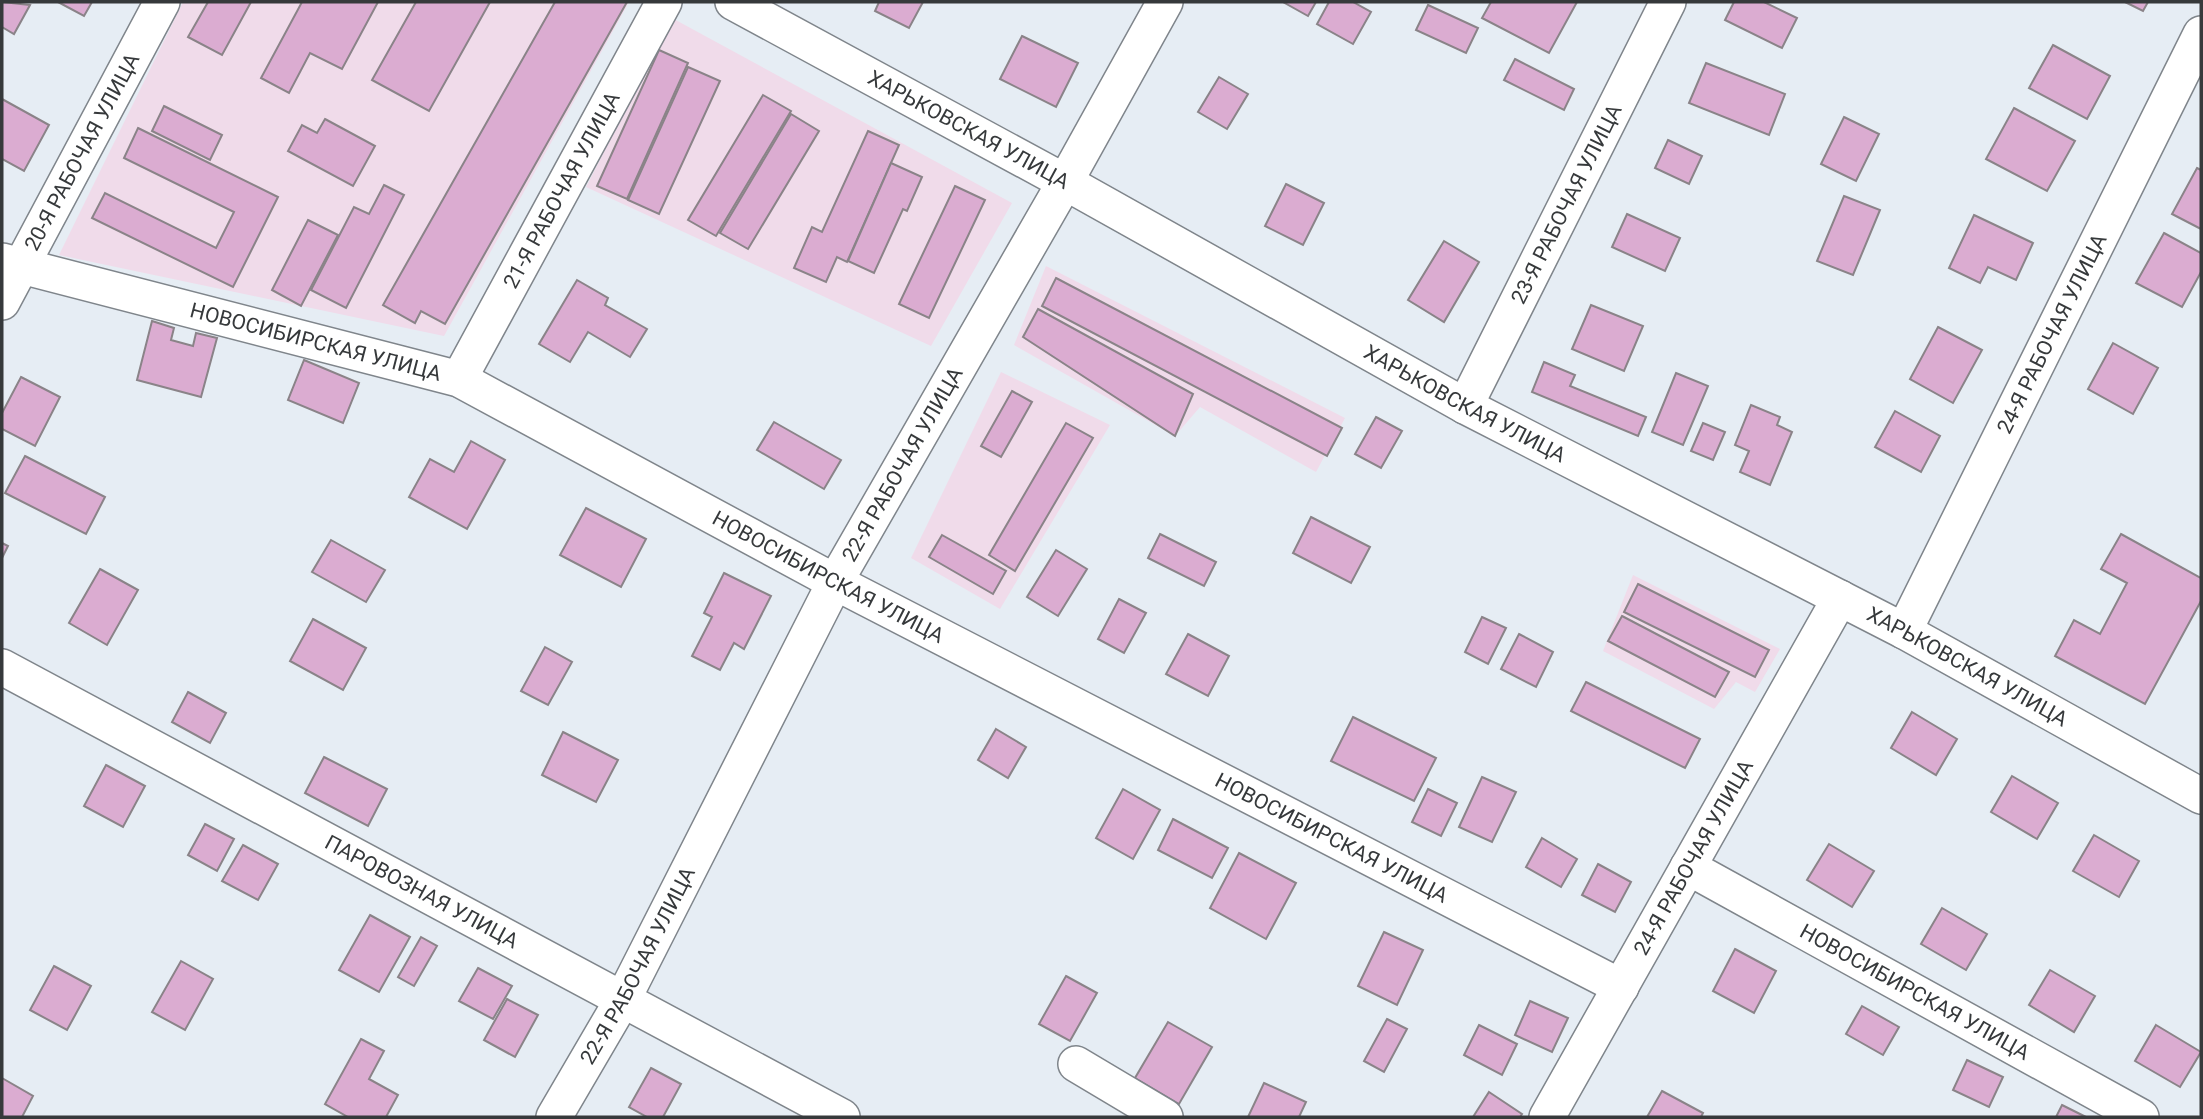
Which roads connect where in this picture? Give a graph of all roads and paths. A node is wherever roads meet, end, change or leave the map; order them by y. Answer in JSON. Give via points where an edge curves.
{"nodes":[{"id":1,"x":162,"y":2,"type":"edge"},
{"id":2,"x":664,"y":2,"type":"edge"},
{"id":3,"x":733,"y":2,"type":"edge"},
{"id":4,"x":1165,"y":2,"type":"edge"},
{"id":5,"x":1668,"y":2,"type":"edge"},
{"id":6,"x":2201,"y":34,"type":"edge"},
{"id":7,"x":1065,"y":182,"type":"junction"},
{"id":8,"x":11,"y":264,"type":"edge"},
{"id":9,"x":2,"y":302,"type":"edge"},
{"id":10,"x":459,"y":379,"type":"junction"},
{"id":11,"x":1465,"y":406,"type":"junction"},
{"id":12,"x":835,"y":582,"type":"junction"},
{"id":13,"x":1840,"y":598,"type":"junction"},
{"id":14,"x":1904,"y":631,"type":"junction"},
{"id":15,"x":2,"y":667,"type":"edge"},
{"id":16,"x":2201,"y":796,"type":"edge"},
{"id":17,"x":1688,"y":867,"type":"junction"},
{"id":18,"x":1621,"y":987,"type":"junction"},
{"id":19,"x":623,"y":999,"type":"junction"},
{"id":20,"x":1076,"y":1064,"type":"dead end"},
{"id":21,"x":554,"y":1117,"type":"edge"},
{"id":22,"x":842,"y":1117,"type":"edge"},
{"id":23,"x":1165,"y":1117,"type":"edge"},
{"id":24,"x":1547,"y":1117,"type":"edge"},
{"id":25,"x":2141,"y":1117,"type":"edge"}],
"edges":[{"from":1,"to":8,"type":"street","name":"20-Я РАБОЧАЯ УЛИЦА"},
{"from":2,"to":10,"type":"street","name":"21-Я РАБОЧАЯ УЛИЦА"},
{"from":3,"to":7,"type":"street","name":"ХАРЬКОВСКАЯ УЛИЦА"},
{"from":4,"to":7,"type":"street","name":"22-Я РАБОЧАЯ УЛИЦА"},
{"from":5,"to":11,"type":"street","name":"23-Я РАБОЧАЯ УЛИЦА"},
{"from":6,"to":14,"type":"street","name":"24-Я РАБОЧАЯ УЛИЦА"},
{"from":7,"to":11,"type":"street","name":"ХАРЬКОВСКАЯ УЛИЦА"},
{"from":7,"to":12,"type":"street","name":"22-Я РАБОЧАЯ УЛИЦА"},
{"from":8,"to":9,"type":"street","name":"20-Я РАБОЧАЯ УЛИЦА"},
{"from":8,"to":10,"type":"street","name":"НОВОСИБИРСКАЯ УЛИЦА"},
{"from":10,"to":12,"type":"street","name":"НОВОСИБИРСКАЯ УЛИЦА"},
{"from":11,"to":13,"type":"street","name":"ХАРЬКОВСКАЯ УЛИЦА"},
{"from":12,"to":18,"type":"street","name":"НОВОСИБИРСКАЯ УЛИЦА"},
{"from":12,"to":19,"type":"street","name":"22-Я РАБОЧАЯ УЛИЦА"},
{"from":13,"to":14,"type":"street","name":"ХАРЬКОВСКАЯ УЛИЦА"},
{"from":13,"to":17,"type":"street","name":"24-Я РАБОЧАЯ УЛИЦА"},
{"from":14,"to":16,"type":"street","name":"ХАРЬКОВСКАЯ УЛИЦА"},
{"from":15,"to":19,"type":"street","name":"ПАРОВОЗНАЯ УЛИЦА"},
{"from":17,"to":18,"type":"street","name":"24-Я РАБОЧАЯ УЛИЦА"},
{"from":17,"to":25,"type":"street","name":"НОВОСИБИРСКАЯ УЛИЦА"},
{"from":18,"to":24,"type":"street","name":"24-Я РАБОЧАЯ УЛИЦА"},
{"from":19,"to":21,"type":"street","name":"22-Я РАБОЧАЯ УЛИЦА"},
{"from":19,"to":22,"type":"street","name":"ПАРОВОЗНАЯ УЛИЦА"},
{"from":20,"to":23,"type":"street"}]}
